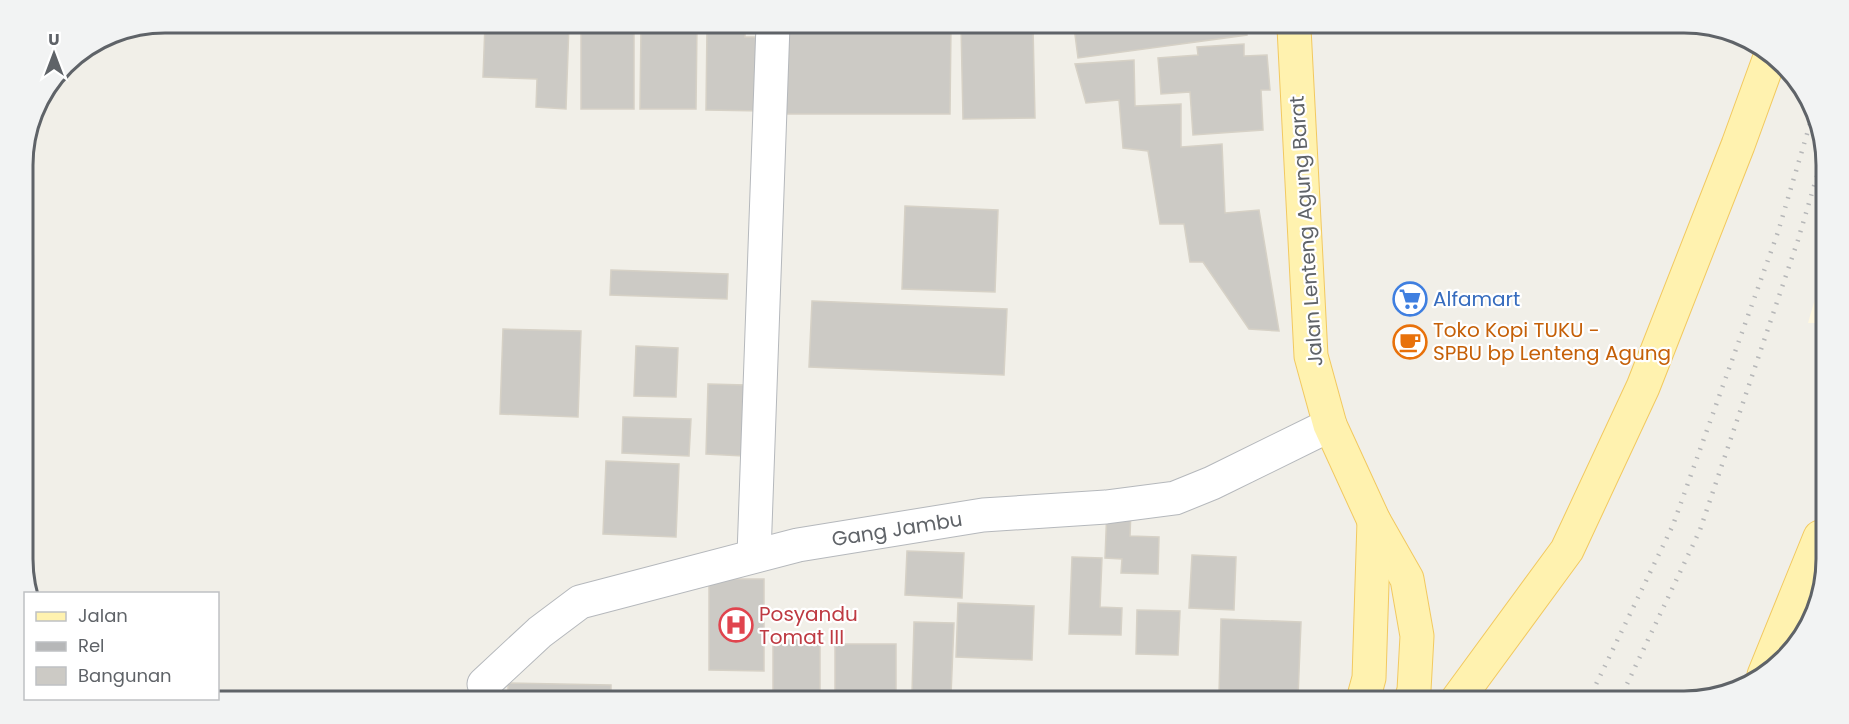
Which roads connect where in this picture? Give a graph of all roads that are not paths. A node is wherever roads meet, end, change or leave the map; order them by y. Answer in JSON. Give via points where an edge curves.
{"nodes":[{"id":1,"x":773,"y":33,"type":"edge"},
{"id":2,"x":1294,"y":33,"type":"edge"},
{"id":3,"x":1768,"y":63,"type":"edge"},
{"id":4,"x":1318,"y":431,"type":"junction"},
{"id":5,"x":1374,"y":521,"type":"junction"},
{"id":6,"x":754,"y":555,"type":"junction"},
{"id":7,"x":1813,"y":560,"type":"edge"},
{"id":8,"x":1771,"y":658,"type":"edge"},
{"id":9,"x":1745,"y":676,"type":"edge"},
{"id":10,"x":484,"y":684,"type":"dead end"},
{"id":11,"x":1365,"y":691,"type":"edge"},
{"id":12,"x":1414,"y":691,"type":"edge"},
{"id":13,"x":1466,"y":691,"type":"edge"}],
"edges":[{"from":1,"to":6,"type":"street"},
{"from":2,"to":4,"type":"main road","name":"Jalan Lenteng Agung Barat"},
{"from":3,"to":13,"type":"main road","via":[[1643,387],[1567,550]]},
{"from":4,"to":5,"type":"main road","name":"Jalan Lenteng Agung Barat"},
{"from":4,"to":6,"type":"street","name":"Gang Jambu","via":[[1175,498],[983,515]]},
{"from":5,"to":11,"type":"main road"},
{"from":5,"to":12,"type":"main road","name":"Jalan Lenteng Agung Barat","via":[[1407,579],[1417,636]]},
{"from":6,"to":10,"type":"street","name":"Gang Jambu","via":[[580,602],[540,632]]},
{"from":7,"to":8,"type":"main road"},
{"from":7,"to":9,"type":"main road"}]}
